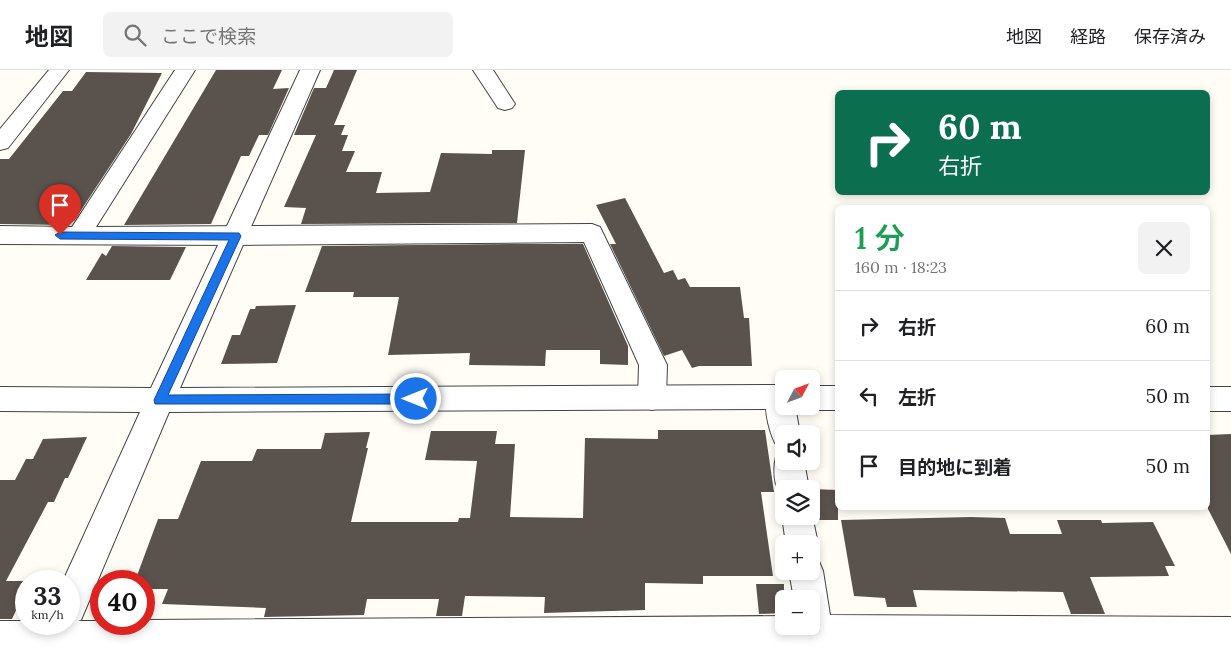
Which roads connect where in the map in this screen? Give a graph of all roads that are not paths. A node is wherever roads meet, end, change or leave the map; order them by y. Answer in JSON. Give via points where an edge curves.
{"nodes":[{"id":1,"x":59,"y":70,"type":"edge"},
{"id":2,"x":185,"y":70,"type":"edge"},
{"id":3,"x":310,"y":70,"type":"edge"},
{"id":4,"x":483,"y":70,"type":"edge"},
{"id":5,"x":505,"y":104,"type":"dead end"},
{"id":6,"x":0,"y":143,"type":"edge"},
{"id":7,"x":80,"y":235,"type":"junction"},
{"id":8,"x":0,"y":236,"type":"edge"},
{"id":9,"x":236,"y":236,"type":"junction"},
{"id":10,"x":775,"y":397,"type":"edge"},
{"id":11,"x":652,"y":398,"type":"junction"},
{"id":12,"x":820,"y":398,"type":"edge"},
{"id":13,"x":835,"y":398,"type":"edge"},
{"id":14,"x":0,"y":399,"type":"edge"},
{"id":15,"x":1210,"y":399,"type":"edge"},
{"id":16,"x":1231,"y":399,"type":"edge"},
{"id":17,"x":160,"y":400,"type":"junction"},
{"id":18,"x":80,"y":583,"type":"edge"},
{"id":19,"x":820,"y":629,"type":"edge"},
{"id":20,"x":775,"y":630,"type":"edge"},
{"id":21,"x":1231,"y":635,"type":"edge"},
{"id":22,"x":55,"y":638,"type":"edge"},
{"id":23,"x":0,"y":639,"type":"edge"},
{"id":24,"x":335,"y":644,"type":"edge"}],
"edges":[{"from":1,"to":6,"type":"street"},
{"from":2,"to":7,"type":"street"},
{"from":3,"to":9,"type":"street"},
{"from":4,"to":5,"type":"street"},
{"from":7,"to":8,"type":"street"},
{"from":7,"to":9,"type":"street"},
{"from":9,"to":11,"type":"street","via":[[592,233],[653,365]]},
{"from":9,"to":17,"type":"street"},
{"from":10,"to":11,"type":"street"},
{"from":11,"to":17,"type":"street"},
{"from":12,"to":13,"type":"street"},
{"from":14,"to":17,"type":"street"},
{"from":15,"to":16,"type":"street"},
{"from":17,"to":18,"type":"street"},
{"from":19,"to":21,"type":"street"},
{"from":20,"to":24,"type":"street"},
{"from":22,"to":23,"type":"street"},
{"from":22,"to":24,"type":"street"}]}
